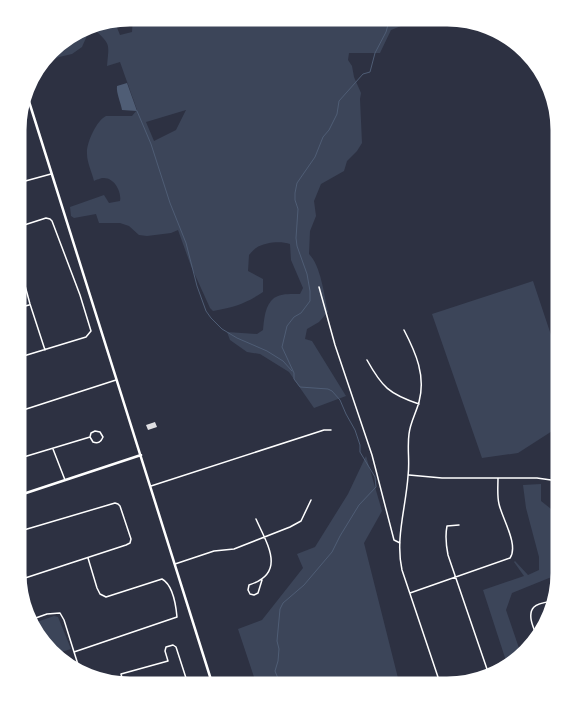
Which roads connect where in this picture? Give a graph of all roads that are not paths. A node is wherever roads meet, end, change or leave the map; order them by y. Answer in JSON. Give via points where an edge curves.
{"nodes":[{"id":1,"x":29,"y":100,"type":"edge"},
{"id":2,"x":51,"y":173,"type":"junction"},
{"id":3,"x":24,"y":181,"type":"edge"},
{"id":4,"x":24,"y":225,"type":"edge"},
{"id":5,"x":24,"y":282,"type":"edge"},
{"id":6,"x":319,"y":287,"type":"dead end"},
{"id":7,"x":30,"y":304,"type":"junction"},
{"id":8,"x":24,"y":306,"type":"edge"},
{"id":9,"x":404,"y":330,"type":"dead end"},
{"id":10,"x":45,"y":350,"type":"junction"},
{"id":11,"x":24,"y":356,"type":"edge"},
{"id":12,"x":367,"y":360,"type":"dead end"},
{"id":13,"x":117,"y":380,"type":"junction"},
{"id":14,"x":419,"y":404,"type":"junction"},
{"id":15,"x":24,"y":410,"type":"edge"},
{"id":16,"x":331,"y":430,"type":"dead end"},
{"id":17,"x":90,"y":437,"type":"junction"},
{"id":18,"x":54,"y":448,"type":"junction"},
{"id":19,"x":141,"y":455,"type":"junction"},
{"id":20,"x":24,"y":457,"type":"edge"},
{"id":21,"x":408,"y":475,"type":"junction"},
{"id":22,"x":498,"y":478,"type":"junction"},
{"id":23,"x":65,"y":480,"type":"junction"},
{"id":24,"x":553,"y":481,"type":"edge"},
{"id":25,"x":151,"y":486,"type":"junction"},
{"id":26,"x":24,"y":494,"type":"edge"},
{"id":27,"x":311,"y":500,"type":"dead end"},
{"id":28,"x":256,"y":519,"type":"dead end"},
{"id":29,"x":458,"y":525,"type":"dead end"},
{"id":30,"x":24,"y":530,"type":"edge"},
{"id":31,"x":264,"y":538,"type":"junction"},
{"id":32,"x":400,"y":543,"type":"junction"},
{"id":33,"x":88,"y":558,"type":"junction"},
{"id":34,"x":175,"y":564,"type":"junction"},
{"id":35,"x":24,"y":578,"type":"edge"},
{"id":36,"x":456,"y":578,"type":"junction"},
{"id":37,"x":262,"y":580,"type":"junction"},
{"id":38,"x":410,"y":593,"type":"junction"},
{"id":39,"x":548,"y":602,"type":"edge"},
{"id":40,"x":34,"y":619,"type":"edge"},
{"id":41,"x":535,"y":632,"type":"edge"},
{"id":42,"x":74,"y":652,"type":"junction"},
{"id":43,"x":78,"y":665,"type":"edge"},
{"id":44,"x":487,"y":671,"type":"edge"},
{"id":45,"x":122,"y":679,"type":"edge"},
{"id":46,"x":183,"y":679,"type":"edge"},
{"id":47,"x":212,"y":679,"type":"edge"},
{"id":48,"x":439,"y":679,"type":"edge"}],
"edges":[{"from":1,"to":2,"type":"main road"},
{"from":2,"to":3,"type":"street"},
{"from":2,"to":13,"type":"main road"},
{"from":4,"to":10,"type":"street","via":[[46,218],[52,221],[90,328],[90,333],[86,337]]},
{"from":5,"to":7,"type":"street"},
{"from":6,"to":32,"type":"street","via":[[335,345],[372,455],[392,536]]},
{"from":7,"to":8,"type":"street"},
{"from":7,"to":10,"type":"street"},
{"from":9,"to":14,"type":"street","via":[[421,371],[422,389]]},
{"from":10,"to":11,"type":"street"},
{"from":12,"to":14,"type":"street","via":[[388,390]]},
{"from":13,"to":15,"type":"street"},
{"from":13,"to":19,"type":"main road"},
{"from":14,"to":21,"type":"street","via":[[409,433]]},
{"from":16,"to":25,"type":"street","via":[[324,430]]},
{"from":17,"to":17,"type":"street","via":[[91,433],[97,431],[103,437],[95,443]]},
{"from":17,"to":18,"type":"street"},
{"from":18,"to":20,"type":"street"},
{"from":18,"to":23,"type":"street"},
{"from":19,"to":23,"type":"main road"},
{"from":19,"to":25,"type":"main road"},
{"from":21,"to":22,"type":"street"},
{"from":21,"to":32,"type":"street"},
{"from":22,"to":24,"type":"street","via":[[537,478]]},
{"from":22,"to":36,"type":"street","via":[[499,504],[513,546],[513,554],[505,561]]},
{"from":23,"to":26,"type":"main road"},
{"from":25,"to":34,"type":"main road"},
{"from":27,"to":31,"type":"street","via":[[300,521]]},
{"from":28,"to":31,"type":"street"},
{"from":29,"to":36,"type":"street","via":[[447,526],[445,544]]},
{"from":30,"to":33,"type":"street","via":[[118,504],[131,536],[130,543]]},
{"from":31,"to":34,"type":"street","via":[[234,549],[214,551]]},
{"from":31,"to":37,"type":"street","via":[[272,564],[271,570]]},
{"from":32,"to":38,"type":"street","via":[[400,562]]},
{"from":33,"to":35,"type":"street"},
{"from":33,"to":42,"type":"street","via":[[97,588],[100,594],[106,597],[162,579],[167,581],[177,617]]},
{"from":34,"to":47,"type":"main road"},
{"from":36,"to":38,"type":"street"},
{"from":36,"to":44,"type":"street"},
{"from":37,"to":37,"type":"street","via":[[250,586],[250,594],[258,593]]},
{"from":38,"to":48,"type":"street"},
{"from":39,"to":41,"type":"street","via":[[533,608],[531,620]]},
{"from":40,"to":42,"type":"street","via":[[60,613]]},
{"from":42,"to":43,"type":"street"},
{"from":45,"to":46,"type":"street","via":[[121,674],[168,661],[165,650],[166,647],[173,645],[176,647],[186,678]]}]}
